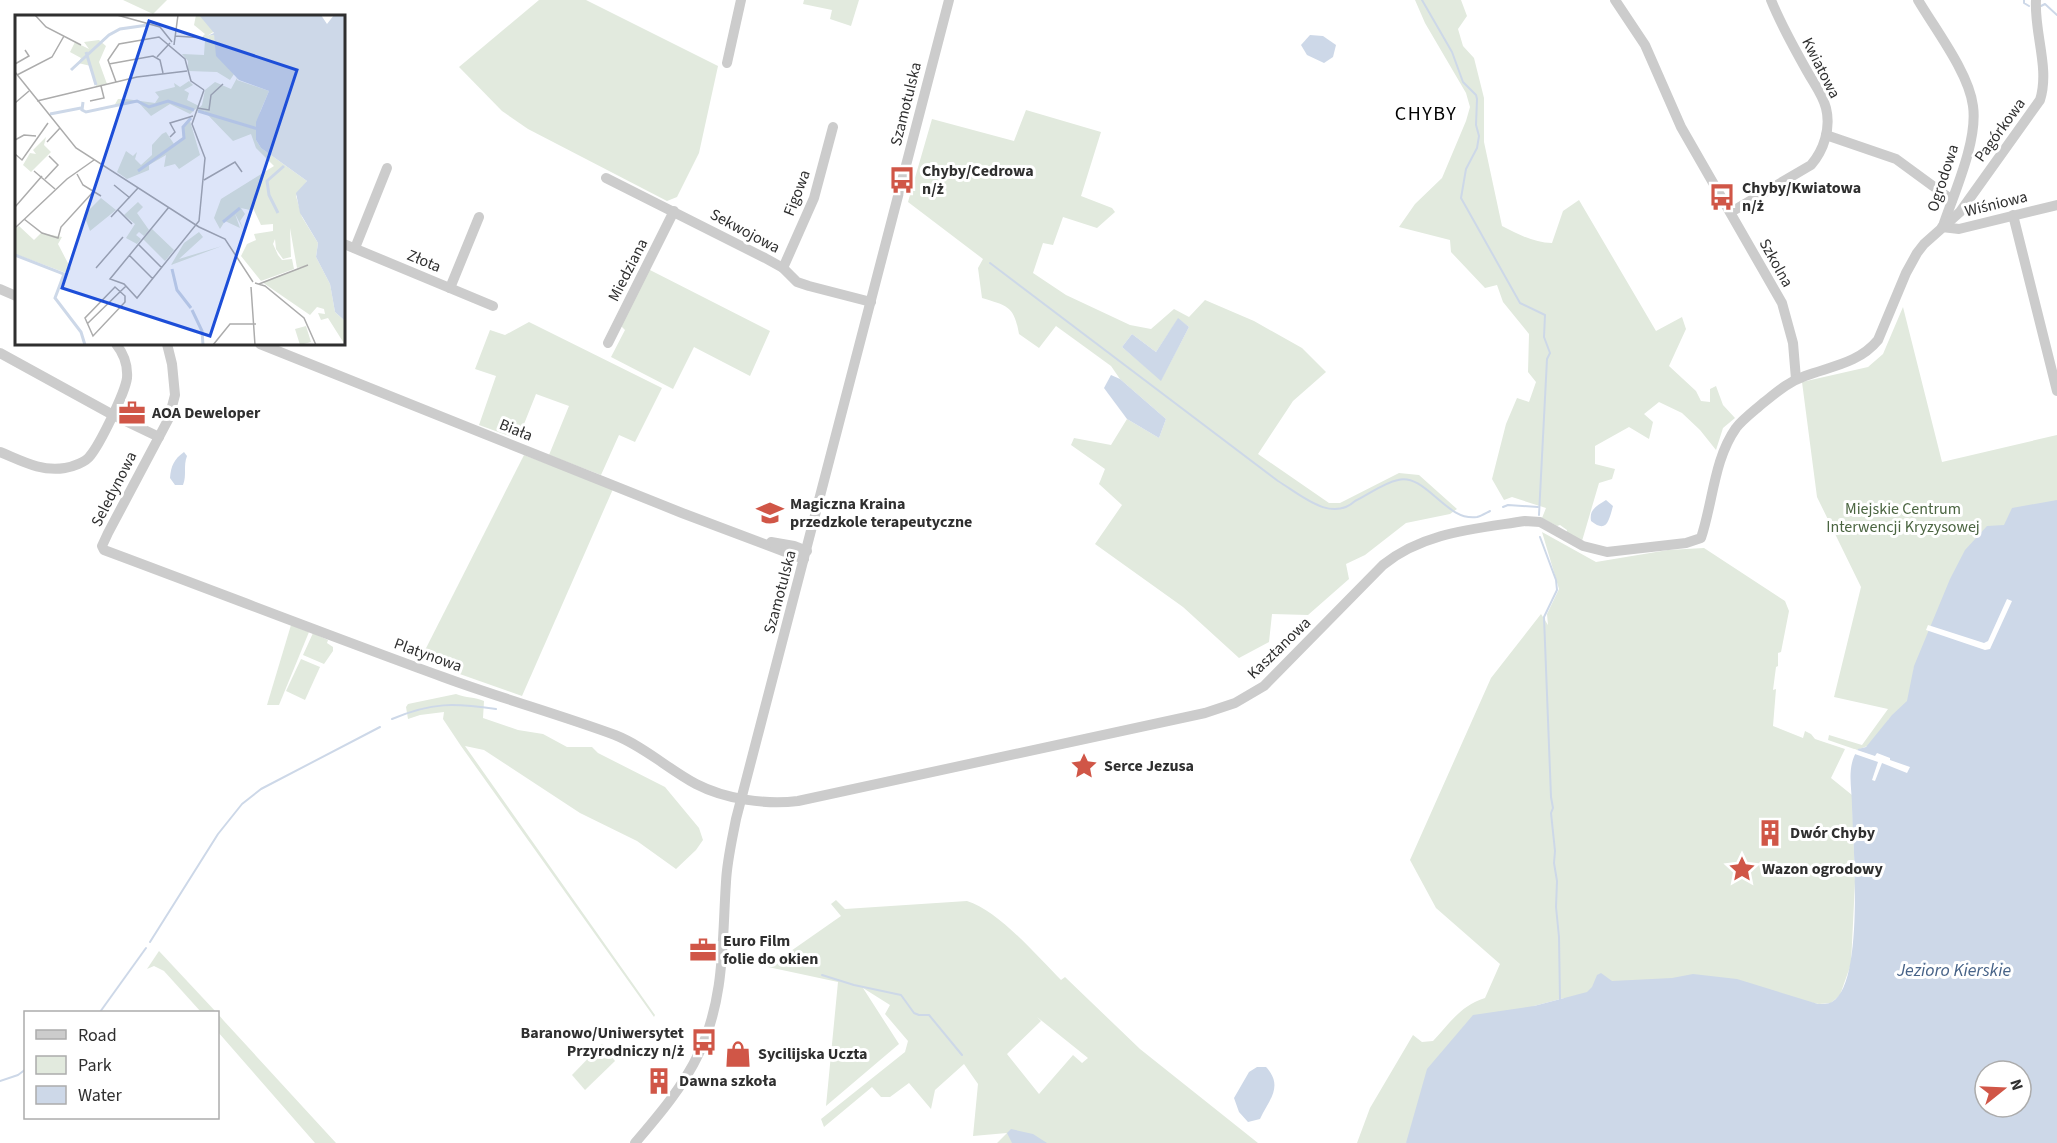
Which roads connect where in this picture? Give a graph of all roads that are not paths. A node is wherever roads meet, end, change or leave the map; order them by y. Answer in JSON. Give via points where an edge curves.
{"nodes":[{"id":1,"x":741,"y":0,"type":"edge"},
{"id":2,"x":949,"y":0,"type":"edge"},
{"id":3,"x":1615,"y":0,"type":"edge"},
{"id":4,"x":1771,"y":0,"type":"edge"},
{"id":5,"x":1918,"y":0,"type":"edge"},
{"id":6,"x":2036,"y":0,"type":"edge"},
{"id":7,"x":727,"y":63,"type":"dead end"},
{"id":8,"x":833,"y":126,"type":"dead end"},
{"id":9,"x":1826,"y":135,"type":"junction"},
{"id":10,"x":387,"y":168,"type":"dead end"},
{"id":11,"x":606,"y":178,"type":"dead end"},
{"id":12,"x":1952,"y":200,"type":"junction"},
{"id":13,"x":2057,"y":205,"type":"edge"},
{"id":14,"x":674,"y":211,"type":"junction"},
{"id":15,"x":1731,"y":212,"type":"junction"},
{"id":16,"x":2013,"y":215,"type":"junction"},
{"id":17,"x":479,"y":217,"type":"dead end"},
{"id":18,"x":1942,"y":227,"type":"junction"},
{"id":19,"x":345,"y":244,"type":"edge"},
{"id":20,"x":355,"y":248,"type":"junction"},
{"id":21,"x":783,"y":268,"type":"junction"},
{"id":22,"x":450,"y":288,"type":"junction"},
{"id":23,"x":0,"y":289,"type":"edge"},
{"id":24,"x":15,"y":296,"type":"edge"},
{"id":25,"x":871,"y":302,"type":"junction"},
{"id":26,"x":494,"y":306,"type":"dead end"},
{"id":27,"x":608,"y":343,"type":"dead end"},
{"id":28,"x":117,"y":345,"type":"edge"},
{"id":29,"x":167,"y":345,"type":"edge"},
{"id":30,"x":266,"y":345,"type":"edge"},
{"id":31,"x":285,"y":348,"type":"edge"},
{"id":32,"x":0,"y":353,"type":"edge"},
{"id":33,"x":1796,"y":379,"type":"junction"},
{"id":34,"x":2057,"y":391,"type":"edge"},
{"id":35,"x":113,"y":415,"type":"junction"},
{"id":36,"x":159,"y":436,"type":"junction"},
{"id":37,"x":0,"y":452,"type":"edge"},
{"id":38,"x":102,"y":546,"type":"joint"},
{"id":39,"x":806,"y":555,"type":"junction"},
{"id":40,"x":741,"y":798,"type":"junction"},
{"id":41,"x":635,"y":1143,"type":"edge"}],
"edges":[{"from":1,"to":7,"type":"street"},
{"from":2,"to":25,"type":"street","name":"Szamotulska"},
{"from":3,"to":15,"type":"street","name":"Szkolna","via":[[1645,45],[1682,127]]},
{"from":4,"to":9,"type":"street","name":"Kwiatowa","via":[[1826,106]]},
{"from":5,"to":12,"type":"street","name":"Ogrodowa","via":[[1964,77],[1973,105],[1972,136]]},
{"from":6,"to":18,"type":"street","name":"Pagórkowa","via":[[2044,83],[2040,100],[1960,212]]},
{"from":8,"to":21,"type":"street","name":"Figowa","via":[[814,198]]},
{"from":9,"to":12,"type":"street","via":[[1896,159]]},
{"from":9,"to":15,"type":"street","name":"Kwiatowa","via":[[1811,165]]},
{"from":10,"to":20,"type":"street"},
{"from":11,"to":14,"type":"street","name":"Sekwojowa"},
{"from":12,"to":18,"type":"street","name":"Ogrodowa"},
{"from":13,"to":16,"type":"street","name":"Wiśniowa"},
{"from":14,"to":21,"type":"street","name":"Sekwojowa"},
{"from":14,"to":27,"type":"street","name":"Miedziana"},
{"from":15,"to":33,"type":"street","name":"Szkolna","via":[[1782,303],[1793,343]]},
{"from":16,"to":18,"type":"street","name":"Wiśniowa","via":[[1959,229]]},
{"from":16,"to":34,"type":"street"},
{"from":17,"to":22,"type":"street"},
{"from":18,"to":33,"type":"street","name":"Ogrodowa","via":[[1917,253],[1871,348],[1842,364]]},
{"from":19,"to":20,"type":"street","name":"Złota"},
{"from":20,"to":22,"type":"street","name":"Złota"},
{"from":21,"to":25,"type":"street","name":"Sekwojowa","via":[[797,282]]},
{"from":22,"to":26,"type":"street","name":"Złota"},
{"from":23,"to":24,"type":"street"},
{"from":25,"to":39,"type":"street","name":"Szamotulska"},
{"from":28,"to":35,"type":"street","via":[[127,365],[127,379]]},
{"from":29,"to":36,"type":"street","name":"Seledynowa","via":[[175,394]]},
{"from":30,"to":31,"type":"street","name":"Biała"},
{"from":31,"to":39,"type":"street","name":"Biała","via":[[682,513],[761,542],[783,544]]},
{"from":32,"to":35,"type":"street"},
{"from":33,"to":40,"type":"street","name":"Kasztanowa","via":[[1737,427],[1723,454],[1701,538],[1607,552],[1583,546],[1533,520],[1438,536],[1394,556],[1264,686],[1222,708],[798,801]]},
{"from":35,"to":36,"type":"street"},
{"from":35,"to":37,"type":"street","via":[[89,458],[68,468],[44,470]]},
{"from":36,"to":38,"type":"street","name":"Seledynowa"},
{"from":38,"to":40,"type":"street","name":"Platynowa","via":[[104,550],[435,674],[616,736],[649,752],[695,783]]},
{"from":39,"to":40,"type":"street","name":"Szamotulska"},
{"from":40,"to":41,"type":"street","name":"Szamotulska","via":[[729,860],[723,962],[711,1021],[682,1083]]}]}
